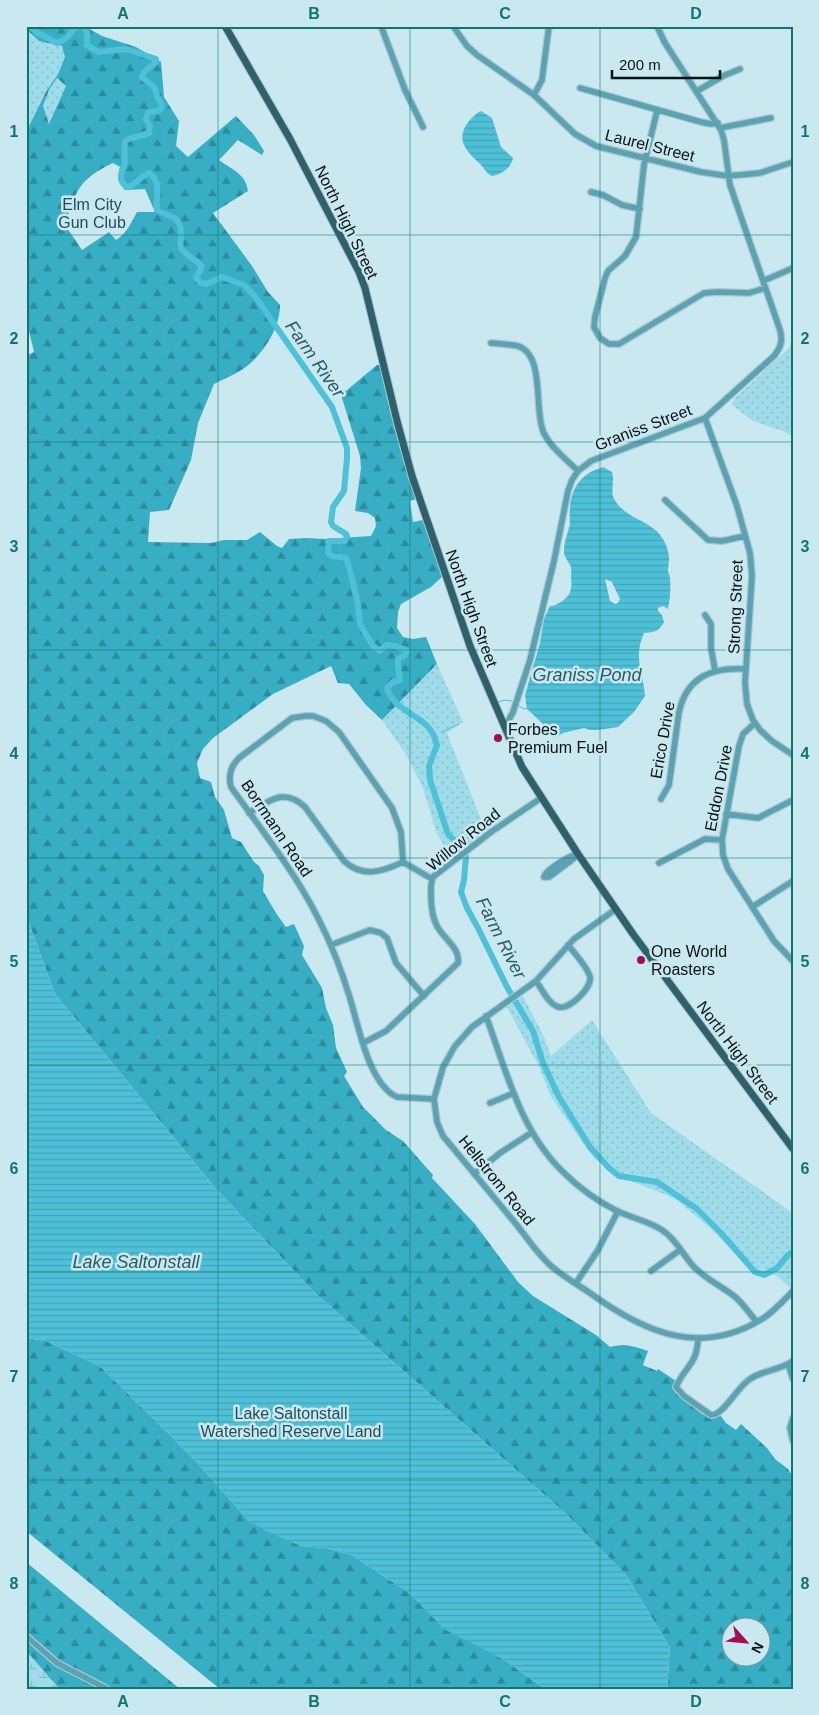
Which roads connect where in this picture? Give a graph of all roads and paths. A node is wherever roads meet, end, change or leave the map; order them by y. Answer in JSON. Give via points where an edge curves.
{"nodes":[{"id":1,"x":225,"y":26,"type":"edge"},
{"id":2,"x":381,"y":26,"type":"edge"},
{"id":3,"x":454,"y":26,"type":"edge"},
{"id":4,"x":549,"y":26,"type":"edge"},
{"id":5,"x":657,"y":26,"type":"edge"},
{"id":6,"x":740,"y":68,"type":"dead end"},
{"id":7,"x":580,"y":88,"type":"dead end"},
{"id":8,"x":697,"y":91,"type":"junction"},
{"id":9,"x":534,"y":95,"type":"junction"},
{"id":10,"x":657,"y":111,"type":"junction"},
{"id":11,"x":771,"y":118,"type":"dead end"},
{"id":12,"x":719,"y":125,"type":"junction"},
{"id":13,"x":423,"y":127,"type":"dead end"},
{"id":14,"x":645,"y":159,"type":"junction"},
{"id":15,"x":793,"y":162,"type":"edge"},
{"id":16,"x":728,"y":176,"type":"junction"},
{"id":17,"x":592,"y":192,"type":"dead end"},
{"id":18,"x":640,"y":209,"type":"junction"},
{"id":19,"x":793,"y":268,"type":"edge"},
{"id":20,"x":763,"y":281,"type":"junction"},
{"id":21,"x":765,"y":288,"type":"junction"},
{"id":22,"x":491,"y":343,"type":"dead end"},
{"id":23,"x":705,"y":418,"type":"junction"},
{"id":24,"x":578,"y":471,"type":"junction"},
{"id":25,"x":665,"y":500,"type":"dead end"},
{"id":26,"x":745,"y":536,"type":"junction"},
{"id":27,"x":705,"y":615,"type":"dead end"},
{"id":28,"x":746,"y":668,"type":"junction"},
{"id":29,"x":715,"y":670,"type":"junction"},
{"id":30,"x":755,"y":723,"type":"junction"},
{"id":31,"x":505,"y":727,"type":"junction"},
{"id":32,"x":793,"y":755,"type":"edge"},
{"id":33,"x":541,"y":798,"type":"junction"},
{"id":34,"x":661,"y":799,"type":"dead end"},
{"id":35,"x":793,"y":800,"type":"edge"},
{"id":36,"x":249,"y":813,"type":"junction"},
{"id":37,"x":726,"y":814,"type":"junction"},
{"id":38,"x":722,"y":840,"type":"junction"},
{"id":39,"x":578,"y":854,"type":"junction"},
{"id":40,"x":403,"y":862,"type":"junction"},
{"id":41,"x":659,"y":863,"type":"dead end"},
{"id":42,"x":432,"y":880,"type":"junction"},
{"id":43,"x":793,"y":880,"type":"edge"},
{"id":44,"x":752,"y":907,"type":"junction"},
{"id":45,"x":616,"y":909,"type":"junction"},
{"id":46,"x":332,"y":945,"type":"junction"},
{"id":47,"x":568,"y":945,"type":"junction"},
{"id":48,"x":793,"y":961,"type":"edge"},
{"id":49,"x":536,"y":981,"type":"junction"},
{"id":50,"x":424,"y":996,"type":"junction"},
{"id":51,"x":486,"y":1016,"type":"junction"},
{"id":52,"x":363,"y":1043,"type":"junction"},
{"id":53,"x":514,"y":1093,"type":"junction"},
{"id":54,"x":434,"y":1099,"type":"junction"},
{"id":55,"x":490,"y":1103,"type":"dead end"},
{"id":56,"x":531,"y":1133,"type":"junction"},
{"id":57,"x":793,"y":1149,"type":"edge"},
{"id":58,"x":474,"y":1174,"type":"junction"},
{"id":59,"x":618,"y":1211,"type":"junction"},
{"id":60,"x":680,"y":1250,"type":"junction"},
{"id":61,"x":651,"y":1271,"type":"dead end"},
{"id":62,"x":576,"y":1284,"type":"junction"},
{"id":63,"x":793,"y":1291,"type":"edge"},
{"id":64,"x":756,"y":1321,"type":"junction"},
{"id":65,"x":698,"y":1339,"type":"junction"},
{"id":66,"x":791,"y":1362,"type":"edge"},
{"id":67,"x":793,"y":1379,"type":"edge"},
{"id":68,"x":793,"y":1418,"type":"edge"},
{"id":69,"x":793,"y":1441,"type":"edge"},
{"id":70,"x":26,"y":1636,"type":"edge"},
{"id":71,"x":107,"y":1689,"type":"edge"}],
"edges":[{"from":1,"to":31,"type":"main road","name":"North High Street","via":[[290,139],[360,272],[412,476],[470,646]]},
{"from":2,"to":13,"type":"street","via":[[407,96]]},
{"from":3,"to":9,"type":"street","name":"Laurel Street","via":[[477,55]]},
{"from":4,"to":9,"type":"street","via":[[542,80]]},
{"from":5,"to":8,"type":"street"},
{"from":6,"to":8,"type":"street"},
{"from":7,"to":10,"type":"street"},
{"from":8,"to":12,"type":"street"},
{"from":9,"to":14,"type":"street","name":"Laurel Street","via":[[575,134],[588,142],[602,149]]},
{"from":10,"to":12,"type":"street"},
{"from":10,"to":14,"type":"street"},
{"from":11,"to":12,"type":"street"},
{"from":12,"to":16,"type":"street","name":"Graniss Street"},
{"from":14,"to":16,"type":"street","name":"Laurel Street"},
{"from":14,"to":18,"type":"street"},
{"from":15,"to":16,"type":"street","name":"Laurel Street","via":[[760,173]]},
{"from":16,"to":20,"type":"street","name":"Graniss Street"},
{"from":17,"to":18,"type":"street"},
{"from":18,"to":21,"type":"street","via":[[633,244],[605,278],[594,324],[602,340],[611,344],[622,342],[704,293],[749,293]]},
{"from":19,"to":20,"type":"street"},
{"from":20,"to":21,"type":"street","name":"Graniss Street"},
{"from":21,"to":23,"type":"street","name":"Graniss Street","via":[[781,336],[781,346]]},
{"from":22,"to":24,"type":"street","via":[[523,348],[531,357],[543,432]]},
{"from":23,"to":24,"type":"street","name":"Graniss Street","via":[[591,461]]},
{"from":23,"to":26,"type":"street","name":"Strong Street"},
{"from":24,"to":31,"type":"street","via":[[566,496],[530,660]]},
{"from":25,"to":26,"type":"street","via":[[708,540]]},
{"from":26,"to":28,"type":"street","name":"Strong Street","via":[[753,570]]},
{"from":27,"to":29,"type":"street","via":[[711,624]]},
{"from":28,"to":29,"type":"street","name":"Erico Drive"},
{"from":28,"to":30,"type":"street","name":"Strong Street","via":[[746,699]]},
{"from":29,"to":34,"type":"street","name":"Erico Drive","via":[[696,681],[682,702],[669,785]]},
{"from":30,"to":32,"type":"street","name":"Strong Street","via":[[767,737]]},
{"from":30,"to":37,"type":"street","name":"Eddon Drive","via":[[741,738]]},
{"from":31,"to":33,"type":"main road","name":"North High Street","via":[[522,767]]},
{"from":33,"to":39,"type":"main road","name":"North High Street"},
{"from":33,"to":42,"type":"street","name":"Willow Road","via":[[470,847]]},
{"from":35,"to":37,"type":"street","via":[[758,818]]},
{"from":36,"to":40,"type":"street","via":[[274,798],[290,797],[305,807],[351,868],[375,872]]},
{"from":36,"to":40,"type":"street","name":"Borrmann Road","via":[[230,783],[236,761],[292,718],[320,718],[339,732],[392,808],[401,832]]},
{"from":36,"to":46,"type":"street","name":"Borrmann Road","via":[[297,881]]},
{"from":37,"to":38,"type":"street","name":"Eddon Drive"},
{"from":38,"to":41,"type":"street","via":[[705,840]]},
{"from":38,"to":44,"type":"street","name":"Eddon Drive","via":[[728,869]]},
{"from":39,"to":39,"type":"street","via":[[546,872],[544,877],[549,877]]},
{"from":39,"to":45,"type":"main road","name":"North High Street"},
{"from":40,"to":42,"type":"street"},
{"from":42,"to":50,"type":"street","name":"Willow Road","via":[[434,920],[459,960]]},
{"from":43,"to":44,"type":"street"},
{"from":44,"to":48,"type":"street","name":"Eddon Drive","via":[[774,941]]},
{"from":45,"to":47,"type":"street","name":"Hellstrom Road"},
{"from":45,"to":57,"type":"main road","name":"North High Street"},
{"from":46,"to":50,"type":"street","via":[[370,930],[381,933],[390,943],[396,963]]},
{"from":46,"to":52,"type":"street","name":"Borrmann Road"},
{"from":47,"to":49,"type":"street","name":"Hellstrom Road"},
{"from":47,"to":49,"type":"street","via":[[590,977],[586,990],[572,1003],[560,1008],[552,1003]]},
{"from":49,"to":51,"type":"street","name":"Hellstrom Road"},
{"from":50,"to":52,"type":"street","name":"Willow Road","via":[[386,1031]]},
{"from":51,"to":53,"type":"street"},
{"from":51,"to":54,"type":"street","name":"Hellstrom Road","via":[[462,1036],[447,1058]]},
{"from":52,"to":54,"type":"street","name":"Borrmann Road","via":[[372,1069],[389,1092],[397,1097]]},
{"from":53,"to":55,"type":"street"},
{"from":53,"to":56,"type":"street"},
{"from":54,"to":58,"type":"street","name":"Hellstrom Road","via":[[440,1130]]},
{"from":56,"to":58,"type":"street"},
{"from":56,"to":59,"type":"street","via":[[561,1171],[597,1200]]},
{"from":58,"to":62,"type":"street","name":"Hellstrom Road","via":[[550,1265]]},
{"from":59,"to":60,"type":"street","via":[[664,1231]]},
{"from":59,"to":62,"type":"street"},
{"from":60,"to":61,"type":"street"},
{"from":60,"to":64,"type":"street","via":[[703,1275],[734,1297]]},
{"from":62,"to":65,"type":"street","name":"Hellstrom Road","via":[[642,1326]]},
{"from":63,"to":64,"type":"street","name":"Hellstrom Road","via":[[773,1311]]},
{"from":64,"to":65,"type":"street","name":"Hellstrom Road","via":[[728,1333]]},
{"from":65,"to":66,"type":"street","via":[[695,1357],[676,1388],[709,1414],[714,1415],[721,1410],[747,1380]]},
{"from":66,"to":67,"type":"street"},
{"from":68,"to":69,"type":"street","via":[[790,1428]]},
{"from":70,"to":71,"type":"street","via":[[57,1663]]}]}
